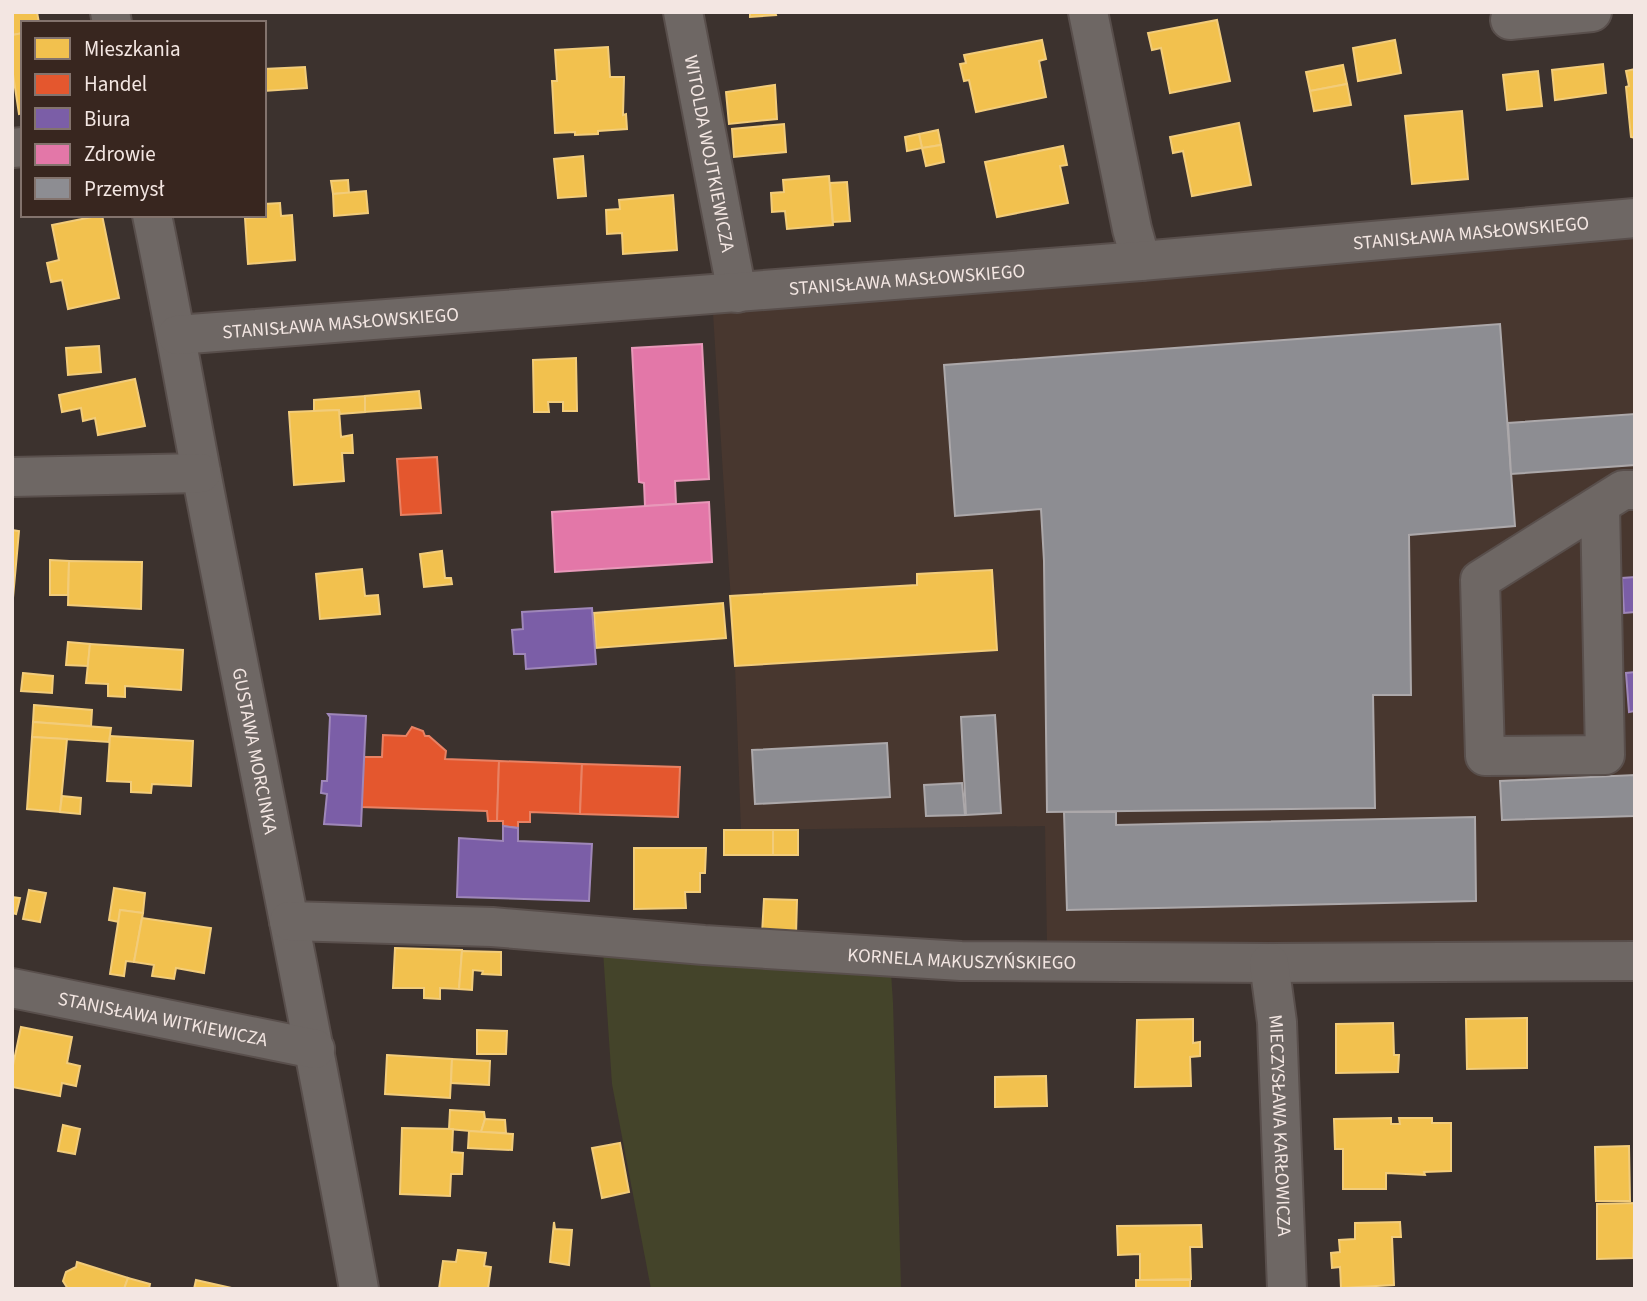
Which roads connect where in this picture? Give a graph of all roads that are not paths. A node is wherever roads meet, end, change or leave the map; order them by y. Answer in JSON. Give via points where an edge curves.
{"nodes":[{"id":1,"x":683,"y":12,"type":"edge"},
{"id":2,"x":1088,"y":12,"type":"edge"},
{"id":3,"x":1592,"y":12,"type":"edge"},
{"id":4,"x":1510,"y":20,"type":"dead end"},
{"id":5,"x":152,"y":217,"type":"edge"},
{"id":6,"x":1635,"y":218,"type":"edge"},
{"id":7,"x":1141,"y":261,"type":"junction"},
{"id":8,"x":737,"y":293,"type":"junction"},
{"id":9,"x":177,"y":335,"type":"junction"},
{"id":10,"x":201,"y":473,"type":"junction"},
{"id":11,"x":12,"y":477,"type":"edge"},
{"id":12,"x":1635,"y":490,"type":"edge"},
{"id":13,"x":1600,"y":505,"type":"junction"},
{"id":14,"x":289,"y":921,"type":"junction"},
{"id":15,"x":1635,"y":961,"type":"edge"},
{"id":16,"x":1269,"y":963,"type":"junction"},
{"id":17,"x":12,"y":988,"type":"edge"},
{"id":18,"x":315,"y":1049,"type":"junction"},
{"id":19,"x":359,"y":1289,"type":"edge"},
{"id":20,"x":1287,"y":1289,"type":"edge"}],
"edges":[{"from":1,"to":8,"type":"street","name":"WITOLDA WOJTKIEWICZA"},
{"from":2,"to":7,"type":"street"},
{"from":3,"to":4,"type":"street"},
{"from":5,"to":9,"type":"street","name":"GUSTAWA MORCINKA"},
{"from":6,"to":7,"type":"street","name":"STANISŁAWA MASŁOWSKIEGO"},
{"from":7,"to":8,"type":"street","name":"STANISŁAWA MASŁOWSKIEGO"},
{"from":8,"to":9,"type":"street","name":"STANISŁAWA MASŁOWSKIEGO"},
{"from":9,"to":10,"type":"street","name":"GUSTAWA MORCINKA"},
{"from":10,"to":11,"type":"street"},
{"from":10,"to":14,"type":"street","name":"GUSTAWA MORCINKA"},
{"from":12,"to":13,"type":"street","via":[[1622,490]]},
{"from":13,"to":13,"type":"street","via":[[1480,580],[1485,756],[1605,755]]},
{"from":14,"to":16,"type":"street","name":"KORNELA MAKUSZYŃSKIEGO","via":[[492,927],[961,961]]},
{"from":14,"to":18,"type":"street","name":"GUSTAWA MORCINKA"},
{"from":15,"to":16,"type":"street","name":"KORNELA MAKUSZYŃSKIEGO"},
{"from":16,"to":20,"type":"street","name":"MIECZYSŁAWA KARŁOWICZA","via":[[1277,1022]]},
{"from":17,"to":18,"type":"street","name":"STANISŁAWA WITKIEWICZA"},
{"from":18,"to":19,"type":"street","name":"GUSTAWA MORCINKA"}]}
